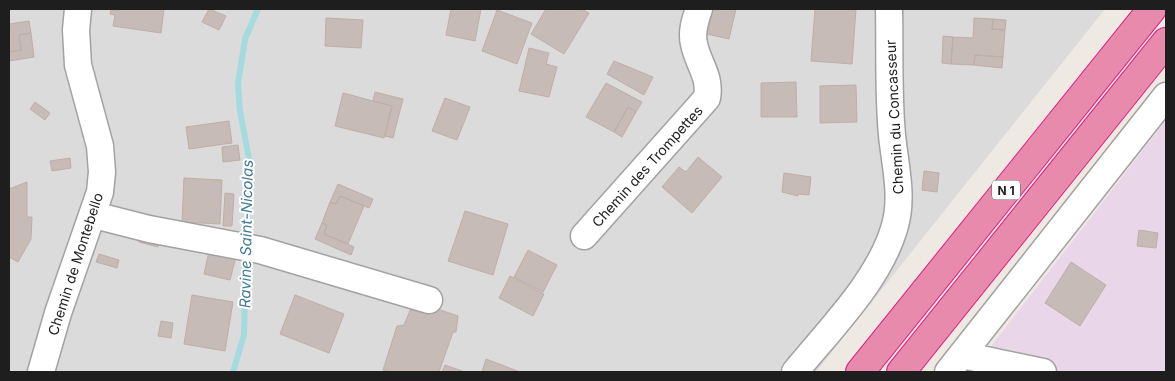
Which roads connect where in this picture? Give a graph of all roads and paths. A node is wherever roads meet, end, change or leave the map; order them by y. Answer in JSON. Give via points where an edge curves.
{"nodes":[{"id":1,"x":78,"y":9,"type":"edge"},
{"id":2,"x":699,"y":9,"type":"edge"},
{"id":3,"x":889,"y":9,"type":"edge"},
{"id":4,"x":1152,"y":9,"type":"edge"},
{"id":5,"x":1166,"y":42,"type":"edge"},
{"id":6,"x":1166,"y":96,"type":"edge"},
{"id":7,"x":94,"y":215,"type":"junction"},
{"id":8,"x":584,"y":236,"type":"dead end"},
{"id":9,"x":429,"y":300,"type":"dead end"},
{"id":10,"x":955,"y":364,"type":"edge"},
{"id":11,"x":41,"y":372,"type":"edge"},
{"id":12,"x":795,"y":372,"type":"edge"},
{"id":13,"x":860,"y":372,"type":"edge"},
{"id":14,"x":901,"y":372,"type":"edge"},
{"id":15,"x":1043,"y":372,"type":"edge"}],
"edges":[{"from":1,"to":7,"type":"street","name":"Chemin de Montebello","via":[[78,65],[100,146],[102,172]]},
{"from":2,"to":8,"type":"street","name":"Chemin des Trompettes","via":[[694,23],[694,44],[709,86],[707,98]]},
{"from":3,"to":12,"type":"street","name":"Chemin du Concasseur","via":[[892,134],[899,185],[895,228],[881,260]]},
{"from":4,"to":13,"type":"highway","number":"N 1"},
{"from":5,"to":14,"type":"highway","number":"N 1"},
{"from":6,"to":10,"type":"street"},
{"from":7,"to":9,"type":"street","via":[[247,247]]},
{"from":7,"to":11,"type":"street","name":"Chemin de Montebello","via":[[58,313]]},
{"from":10,"to":15,"type":"street"}]}
